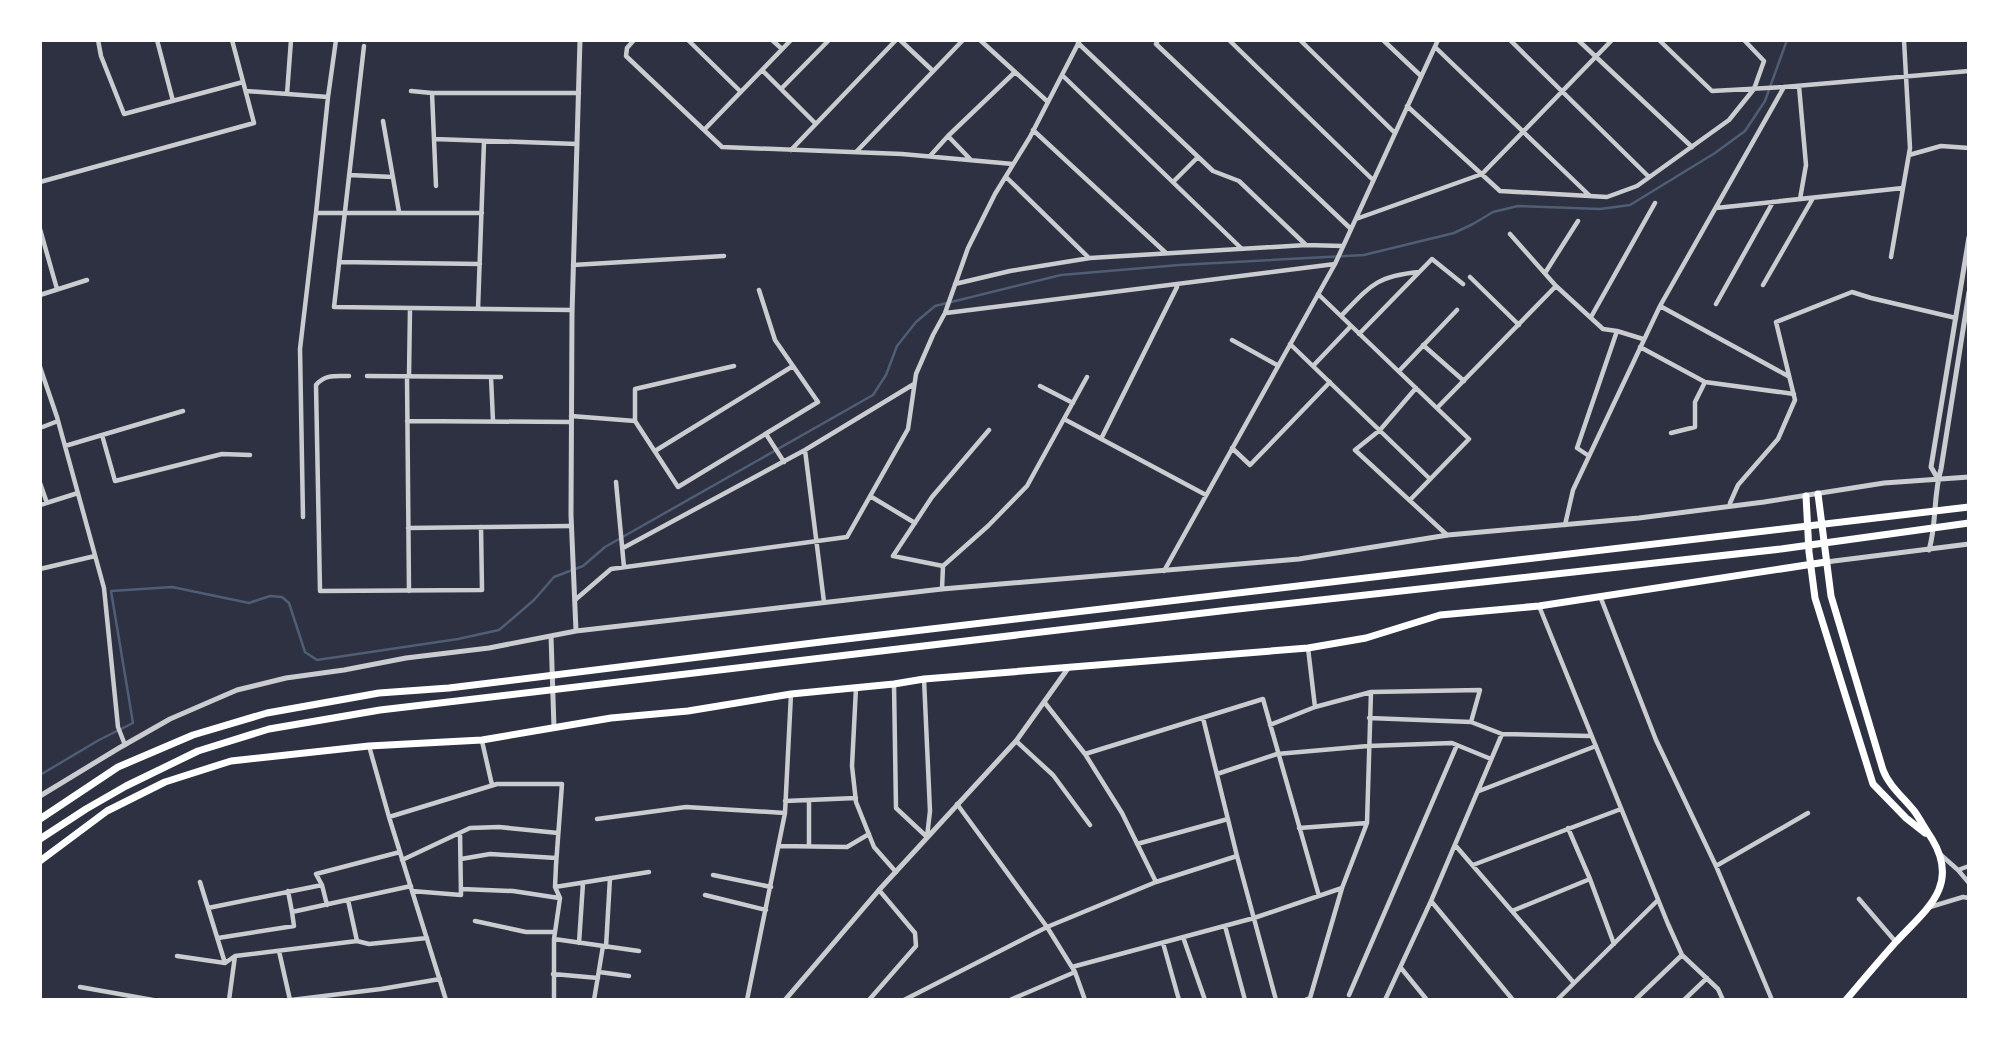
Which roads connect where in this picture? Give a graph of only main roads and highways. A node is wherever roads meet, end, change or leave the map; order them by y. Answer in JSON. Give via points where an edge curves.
{"nodes":[{"id":1,"x":1818,"y":494,"type":"road end"},
{"id":2,"x":1806,"y":496,"type":"road end"},
{"id":3,"x":1969,"y":507,"type":"edge"},
{"id":4,"x":1969,"y":523,"type":"edge"},
{"id":5,"x":1826,"y":562,"type":"junction"},
{"id":6,"x":1810,"y":564,"type":"junction"},
{"id":7,"x":40,"y":819,"type":"edge"},
{"id":8,"x":1931,"y":838,"type":"junction"},
{"id":9,"x":40,"y":839,"type":"edge"},
{"id":10,"x":40,"y":861,"type":"edge"},
{"id":11,"x":1846,"y":1000,"type":"edge"}],
"edges":[{"from":1,"to":5,"type":"main road"},
{"from":2,"to":6,"type":"main road"},
{"from":3,"to":7,"type":"main road","via":[[379,693],[267,713],[193,735],[118,767]]},
{"from":4,"to":9,"type":"main road","via":[[380,710],[269,729],[198,751],[126,786]]},
{"from":5,"to":6,"type":"main road"},
{"from":5,"to":8,"type":"main road","via":[[1831,596],[1885,777]]},
{"from":6,"to":8,"type":"main road","via":[[1815,598],[1873,784]]},
{"from":6,"to":10,"type":"main road","via":[[1539,606],[1440,615],[1366,638],[1308,648],[924,679],[611,718],[482,740],[232,761],[165,782],[107,811]]},
{"from":8,"to":11,"type":"main road","via":[[1941,854],[1938,895]]}]}
